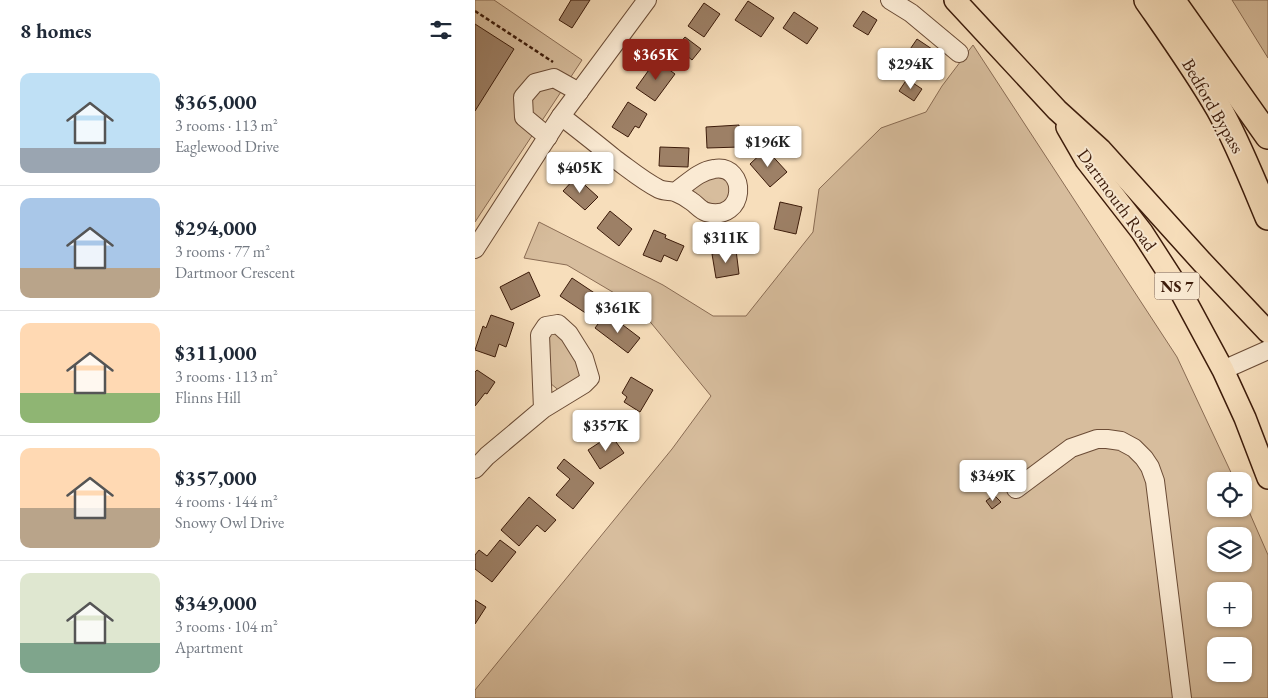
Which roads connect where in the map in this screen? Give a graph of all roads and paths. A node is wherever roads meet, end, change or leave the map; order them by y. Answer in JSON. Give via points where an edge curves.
{"nodes":[{"id":1,"x":647,"y":0,"type":"edge"},
{"id":2,"x":890,"y":0,"type":"edge"},
{"id":3,"x":955,"y":0,"type":"edge"},
{"id":4,"x":1147,"y":0,"type":"edge"},
{"id":5,"x":1172,"y":0,"type":"edge"},
{"id":6,"x":475,"y":11,"type":"edge"},
{"id":7,"x":959,"y":52,"type":"dead end"},
{"id":8,"x":554,"y":62,"type":"dead end"},
{"id":9,"x":579,"y":92,"type":"junction"},
{"id":10,"x":1057,"y":110,"type":"junction"},
{"id":11,"x":561,"y":116,"type":"junction"},
{"id":12,"x":1268,"y":136,"type":"edge"},
{"id":13,"x":548,"y":137,"type":"junction"},
{"id":14,"x":675,"y":192,"type":"dead end"},
{"id":15,"x":1268,"y":217,"type":"edge"},
{"id":16,"x":475,"y":250,"type":"edge"},
{"id":17,"x":1268,"y":332,"type":"edge"},
{"id":18,"x":1268,"y":350,"type":"edge"},
{"id":19,"x":1223,"y":370,"type":"junction"},
{"id":20,"x":543,"y":409,"type":"dead end"},
{"id":21,"x":475,"y":469,"type":"edge"},
{"id":22,"x":1268,"y":478,"type":"edge"},
{"id":23,"x":1016,"y":489,"type":"dead end"},
{"id":24,"x":1182,"y":698,"type":"edge"}],
"edges":[{"from":1,"to":9,"type":"street"},
{"from":2,"to":7,"type":"street"},
{"from":3,"to":10,"type":"main road","name":"Dartmouth Road","number":"NS 7"},
{"from":4,"to":15,"type":"highway","name":"Bedford Bypass","via":[[1219,110]]},
{"from":5,"to":12,"type":"highway","name":"Bedford Bypass"},
{"from":6,"to":8,"type":"path"},
{"from":9,"to":11,"type":"street"},
{"from":9,"to":13,"type":"street","via":[[554,78],[535,83],[523,97],[524,117]]},
{"from":10,"to":17,"type":"main road","name":"Dartmouth Road","number":"NS 7","via":[[1101,150]]},
{"from":10,"to":19,"type":"main road","name":"Dartmouth Road","number":"NS 7","via":[[1086,160],[1142,232],[1182,294]]},
{"from":11,"to":13,"type":"street"},
{"from":11,"to":14,"type":"street","via":[[632,172],[661,190]]},
{"from":13,"to":16,"type":"street"},
{"from":18,"to":19,"type":"street"},
{"from":19,"to":22,"type":"main road","name":"Dartmouth Road","number":"NS 7"},
{"from":20,"to":21,"type":"street"},
{"from":23,"to":24,"type":"street","via":[[1071,448],[1097,439],[1121,441],[1144,458],[1155,481]]}]}
